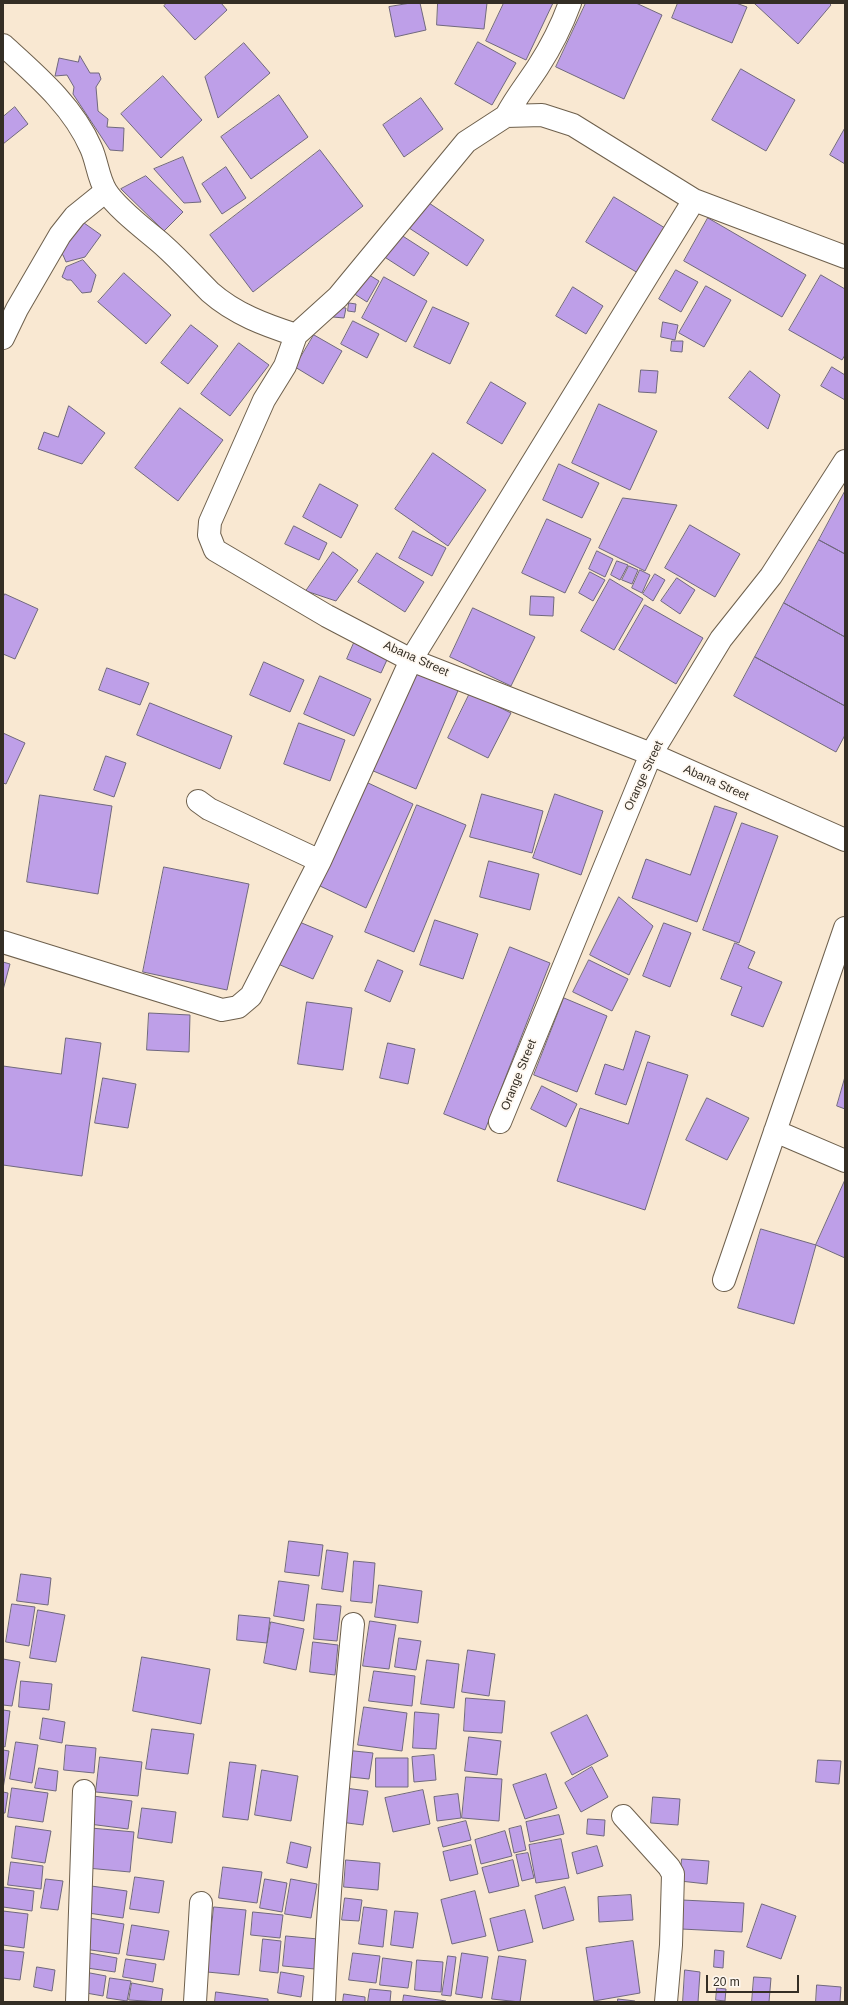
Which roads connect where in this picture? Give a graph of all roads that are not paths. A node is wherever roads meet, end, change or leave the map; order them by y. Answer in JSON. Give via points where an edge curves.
{"nodes":[{"id":1,"x":570,"y":3,"type":"edge"},
{"id":2,"x":3,"y":45,"type":"edge"},
{"id":3,"x":506,"y":116,"type":"junction"},
{"id":4,"x":106,"y":191,"type":"junction"},
{"id":5,"x":694,"y":200,"type":"junction"},
{"id":6,"x":845,"y":258,"type":"edge"},
{"id":7,"x":296,"y":335,"type":"junction"},
{"id":8,"x":3,"y":338,"type":"edge"},
{"id":9,"x":845,"y":461,"type":"edge"},
{"id":10,"x":411,"y":660,"type":"junction"},
{"id":11,"x":651,"y":754,"type":"junction"},
{"id":12,"x":198,"y":801,"type":"dead end"},
{"id":13,"x":845,"y":840,"type":"edge"},
{"id":14,"x":320,"y":861,"type":"junction"},
{"id":15,"x":845,"y":928,"type":"edge"},
{"id":16,"x":3,"y":942,"type":"edge"},
{"id":17,"x":500,"y":1122,"type":"dead end"},
{"id":18,"x":775,"y":1131,"type":"junction"},
{"id":19,"x":845,"y":1161,"type":"edge"},
{"id":20,"x":724,"y":1280,"type":"dead end"},
{"id":21,"x":353,"y":1624,"type":"dead end"},
{"id":22,"x":84,"y":1791,"type":"dead end"},
{"id":23,"x":623,"y":1816,"type":"dead end"},
{"id":24,"x":201,"y":1903,"type":"dead end"},
{"id":25,"x":77,"y":2002,"type":"edge"},
{"id":26,"x":195,"y":2002,"type":"edge"},
{"id":27,"x":324,"y":2002,"type":"edge"},
{"id":28,"x":666,"y":2002,"type":"edge"}],
"edges":[{"from":1,"to":3,"type":"street","via":[[550,48],[515,97]]},
{"from":2,"to":4,"type":"street","via":[[38,76],[67,108],[91,147]]},
{"from":3,"to":5,"type":"street","via":[[542,115],[573,125]]},
{"from":3,"to":7,"type":"street","via":[[466,142],[338,297]]},
{"from":4,"to":7,"type":"street","via":[[211,292],[262,324]]},
{"from":4,"to":8,"type":"street","via":[[76,216],[60,235]]},
{"from":5,"to":6,"type":"street"},
{"from":5,"to":10,"type":"street"},
{"from":7,"to":10,"type":"street","name":"Abana Street","via":[[286,366],[264,400],[210,522],[209,536],[215,550],[327,616]]},
{"from":9,"to":11,"type":"street","name":"Orange Street","via":[[771,576],[721,638]]},
{"from":10,"to":11,"type":"street","name":"Abana Street"},
{"from":10,"to":14,"type":"street"},
{"from":11,"to":13,"type":"street","name":"Abana Street"},
{"from":11,"to":17,"type":"street","name":"Orange Street"},
{"from":12,"to":14,"type":"street","via":[[209,809]]},
{"from":14,"to":16,"type":"street","via":[[251,996],[238,1007],[222,1010],[197,1004]]},
{"from":15,"to":18,"type":"street"},
{"from":18,"to":19,"type":"street"},
{"from":18,"to":20,"type":"street"},
{"from":21,"to":27,"type":"street","via":[[336,1809]]},
{"from":22,"to":25,"type":"street"},
{"from":23,"to":28,"type":"street","via":[[673,1874]]},
{"from":24,"to":26,"type":"street"}]}
